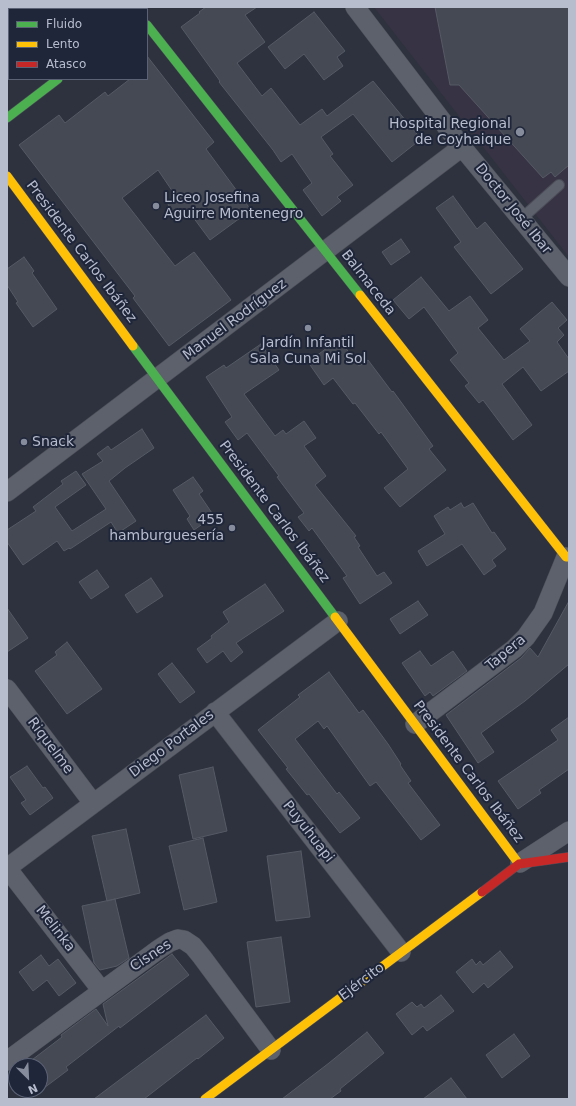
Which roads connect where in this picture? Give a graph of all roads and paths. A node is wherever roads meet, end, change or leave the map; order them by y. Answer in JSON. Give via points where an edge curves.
{"nodes":[{"id":1,"x":355,"y":7,"type":"edge"},
{"id":2,"x":148,"y":26,"type":"edge"},
{"id":3,"x":57,"y":80,"type":"edge"},
{"id":4,"x":7,"y":118,"type":"edge"},
{"id":5,"x":462,"y":147,"type":"junction"},
{"id":6,"x":7,"y":176,"type":"edge"},
{"id":7,"x":559,"y":185,"type":"dead end"},
{"id":8,"x":521,"y":219,"type":"junction"},
{"id":9,"x":325,"y":251,"type":"junction"},
{"id":10,"x":569,"y":277,"type":"edge"},
{"id":11,"x":158,"y":378,"type":"junction"},
{"id":12,"x":7,"y":492,"type":"edge"},
{"id":13,"x":567,"y":557,"type":"edge"},
{"id":14,"x":338,"y":621,"type":"junction"},
{"id":15,"x":7,"y":689,"type":"edge"},
{"id":16,"x":215,"y":712,"type":"junction"},
{"id":17,"x":415,"y":724,"type":"junction"},
{"id":18,"x":93,"y":803,"type":"junction"},
{"id":19,"x":569,"y":831,"type":"edge"},
{"id":20,"x":569,"y":857,"type":"edge"},
{"id":21,"x":519,"y":864,"type":"junction"},
{"id":22,"x":7,"y":868,"type":"edge"},
{"id":23,"x":401,"y":952,"type":"junction"},
{"id":24,"x":102,"y":990,"type":"junction"},
{"id":25,"x":271,"y":1050,"type":"junction"},
{"id":26,"x":7,"y":1061,"type":"edge"},
{"id":27,"x":205,"y":1099,"type":"edge"}],
"edges":[{"from":1,"to":5,"type":"street","name":"Doctor José Ibar"},
{"from":2,"to":9,"type":"street","name":"Balmaceda"},
{"from":3,"to":4,"type":"street"},
{"from":5,"to":8,"type":"street","name":"Doctor José Ibar"},
{"from":5,"to":9,"type":"street","name":"Manuel Rodríguez"},
{"from":6,"to":11,"type":"street","name":"Presidente Carlos Ibáñez"},
{"from":7,"to":8,"type":"lane"},
{"from":8,"to":10,"type":"street","name":"Doctor José Ibar"},
{"from":9,"to":11,"type":"street","name":"Manuel Rodríguez"},
{"from":9,"to":13,"type":"street","name":"Balmaceda"},
{"from":11,"to":12,"type":"street","name":"Manuel Rodríguez"},
{"from":11,"to":14,"type":"street","name":"Presidente Carlos Ibáñez"},
{"from":13,"to":17,"type":"street","name":"Tapera","via":[[543,613],[526,637],[514,649]]},
{"from":14,"to":16,"type":"street","name":"Diego Portales"},
{"from":14,"to":17,"type":"street","name":"Presidente Carlos Ibáñez"},
{"from":15,"to":18,"type":"street","name":"Riquelme"},
{"from":16,"to":18,"type":"street","name":"Diego Portales"},
{"from":16,"to":23,"type":"street","name":"Puyuhuapi"},
{"from":17,"to":21,"type":"street","name":"Presidente Carlos Ibáñez"},
{"from":18,"to":22,"type":"street","name":"Diego Portales"},
{"from":19,"to":21,"type":"street","name":"Ejército"},
{"from":20,"to":21,"type":"street","name":"Ejército"},
{"from":21,"to":23,"type":"street","name":"Ejército"},
{"from":22,"to":24,"type":"street","name":"Melinka"},
{"from":23,"to":25,"type":"street","name":"Ejército"},
{"from":24,"to":25,"type":"street","name":"Cisnes","via":[[159,948],[170,942],[184,940],[202,956]]},
{"from":24,"to":26,"type":"street","name":"Cisnes"},
{"from":25,"to":27,"type":"street","name":"Ejército"}]}
